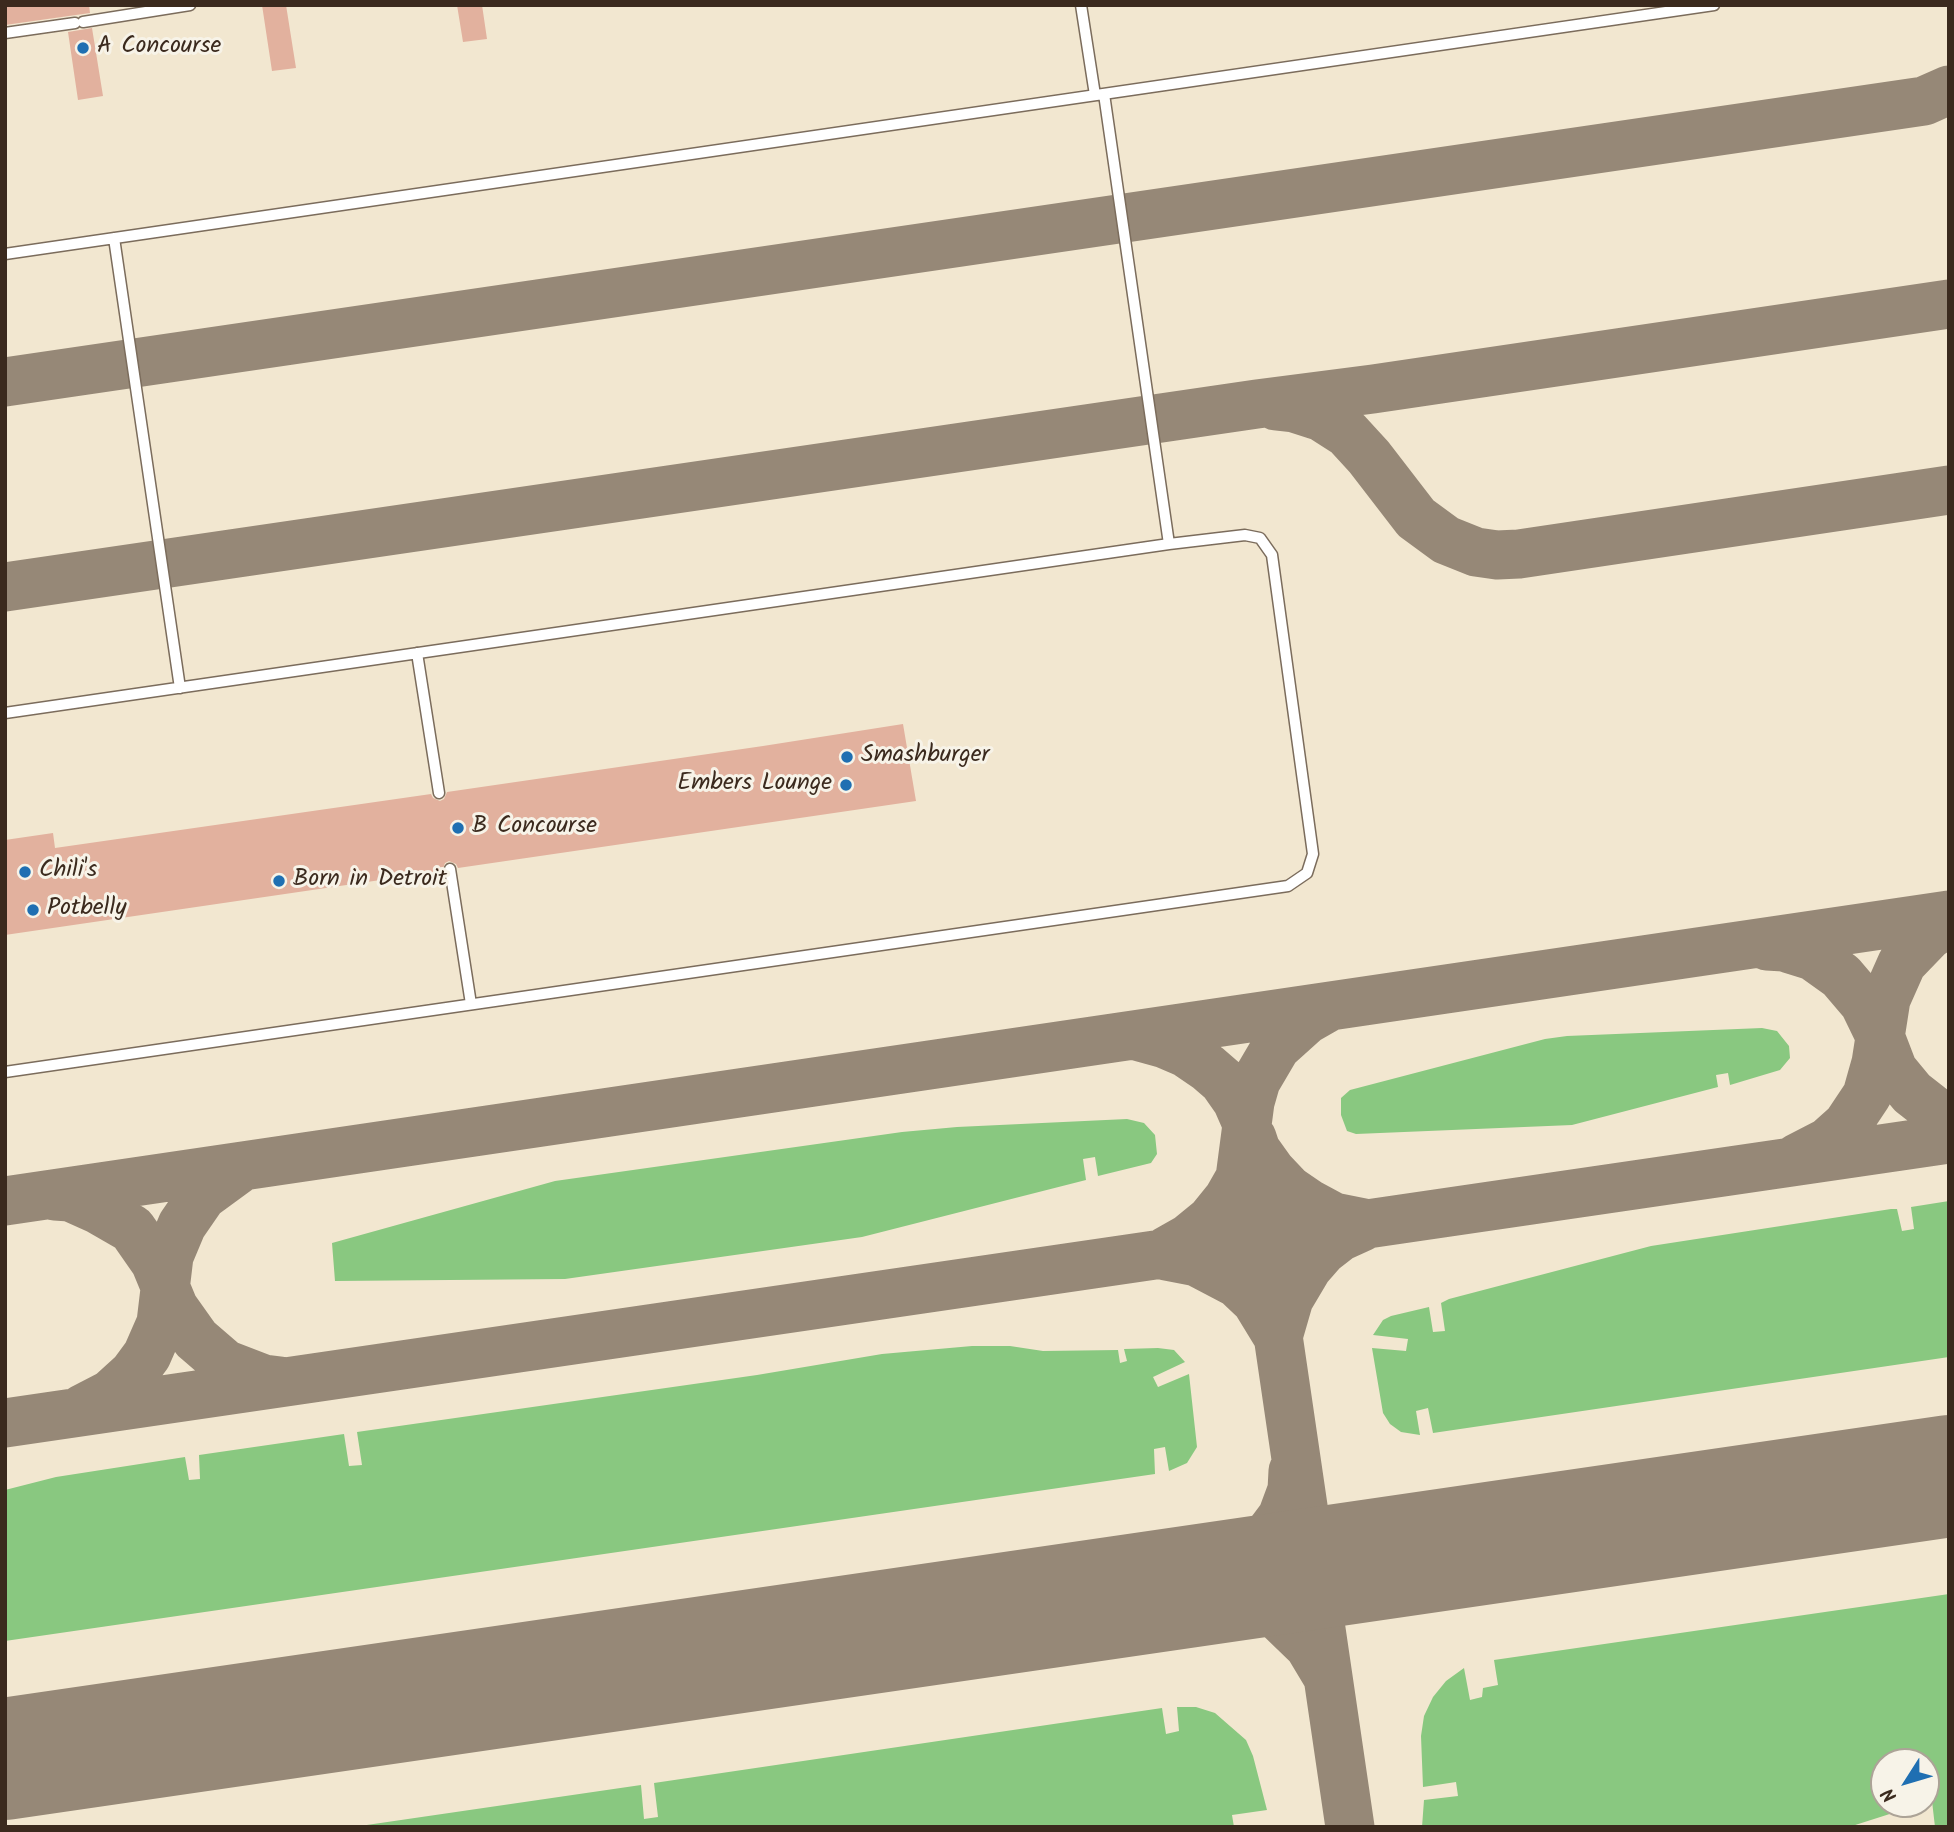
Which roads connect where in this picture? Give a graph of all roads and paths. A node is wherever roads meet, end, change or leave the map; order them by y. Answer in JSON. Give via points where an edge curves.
{"nodes":[{"id":1,"x":190,"y":5,"type":"edge"},
{"id":2,"x":1081,"y":5,"type":"edge"},
{"id":3,"x":1714,"y":5,"type":"edge"},
{"id":4,"x":5,"y":33,"type":"edge"},
{"id":5,"x":1099,"y":95,"type":"junction"},
{"id":6,"x":114,"y":238,"type":"junction"},
{"id":7,"x":5,"y":254,"type":"edge"},
{"id":8,"x":1169,"y":544,"type":"junction"},
{"id":9,"x":417,"y":653,"type":"junction"},
{"id":10,"x":180,"y":688,"type":"junction"},
{"id":11,"x":5,"y":713,"type":"edge"},
{"id":12,"x":439,"y":793,"type":"dead end"},
{"id":13,"x":450,"y":870,"type":"dead end"},
{"id":14,"x":471,"y":1004,"type":"junction"},
{"id":15,"x":5,"y":1072,"type":"edge"}],
"edges":[{"from":1,"to":4,"type":"lane"},
{"from":2,"to":5,"type":"lane"},
{"from":3,"to":5,"type":"lane"},
{"from":5,"to":6,"type":"lane"},
{"from":5,"to":8,"type":"lane"},
{"from":6,"to":7,"type":"lane"},
{"from":6,"to":10,"type":"lane"},
{"from":8,"to":9,"type":"lane"},
{"from":8,"to":14,"type":"lane","via":[[1245,535],[1260,538],[1272,555],[1313,854],[1299,880],[1288,886]]},
{"from":9,"to":10,"type":"lane"},
{"from":9,"to":12,"type":"lane"},
{"from":10,"to":11,"type":"lane"},
{"from":13,"to":14,"type":"lane"},
{"from":14,"to":15,"type":"lane"}]}
